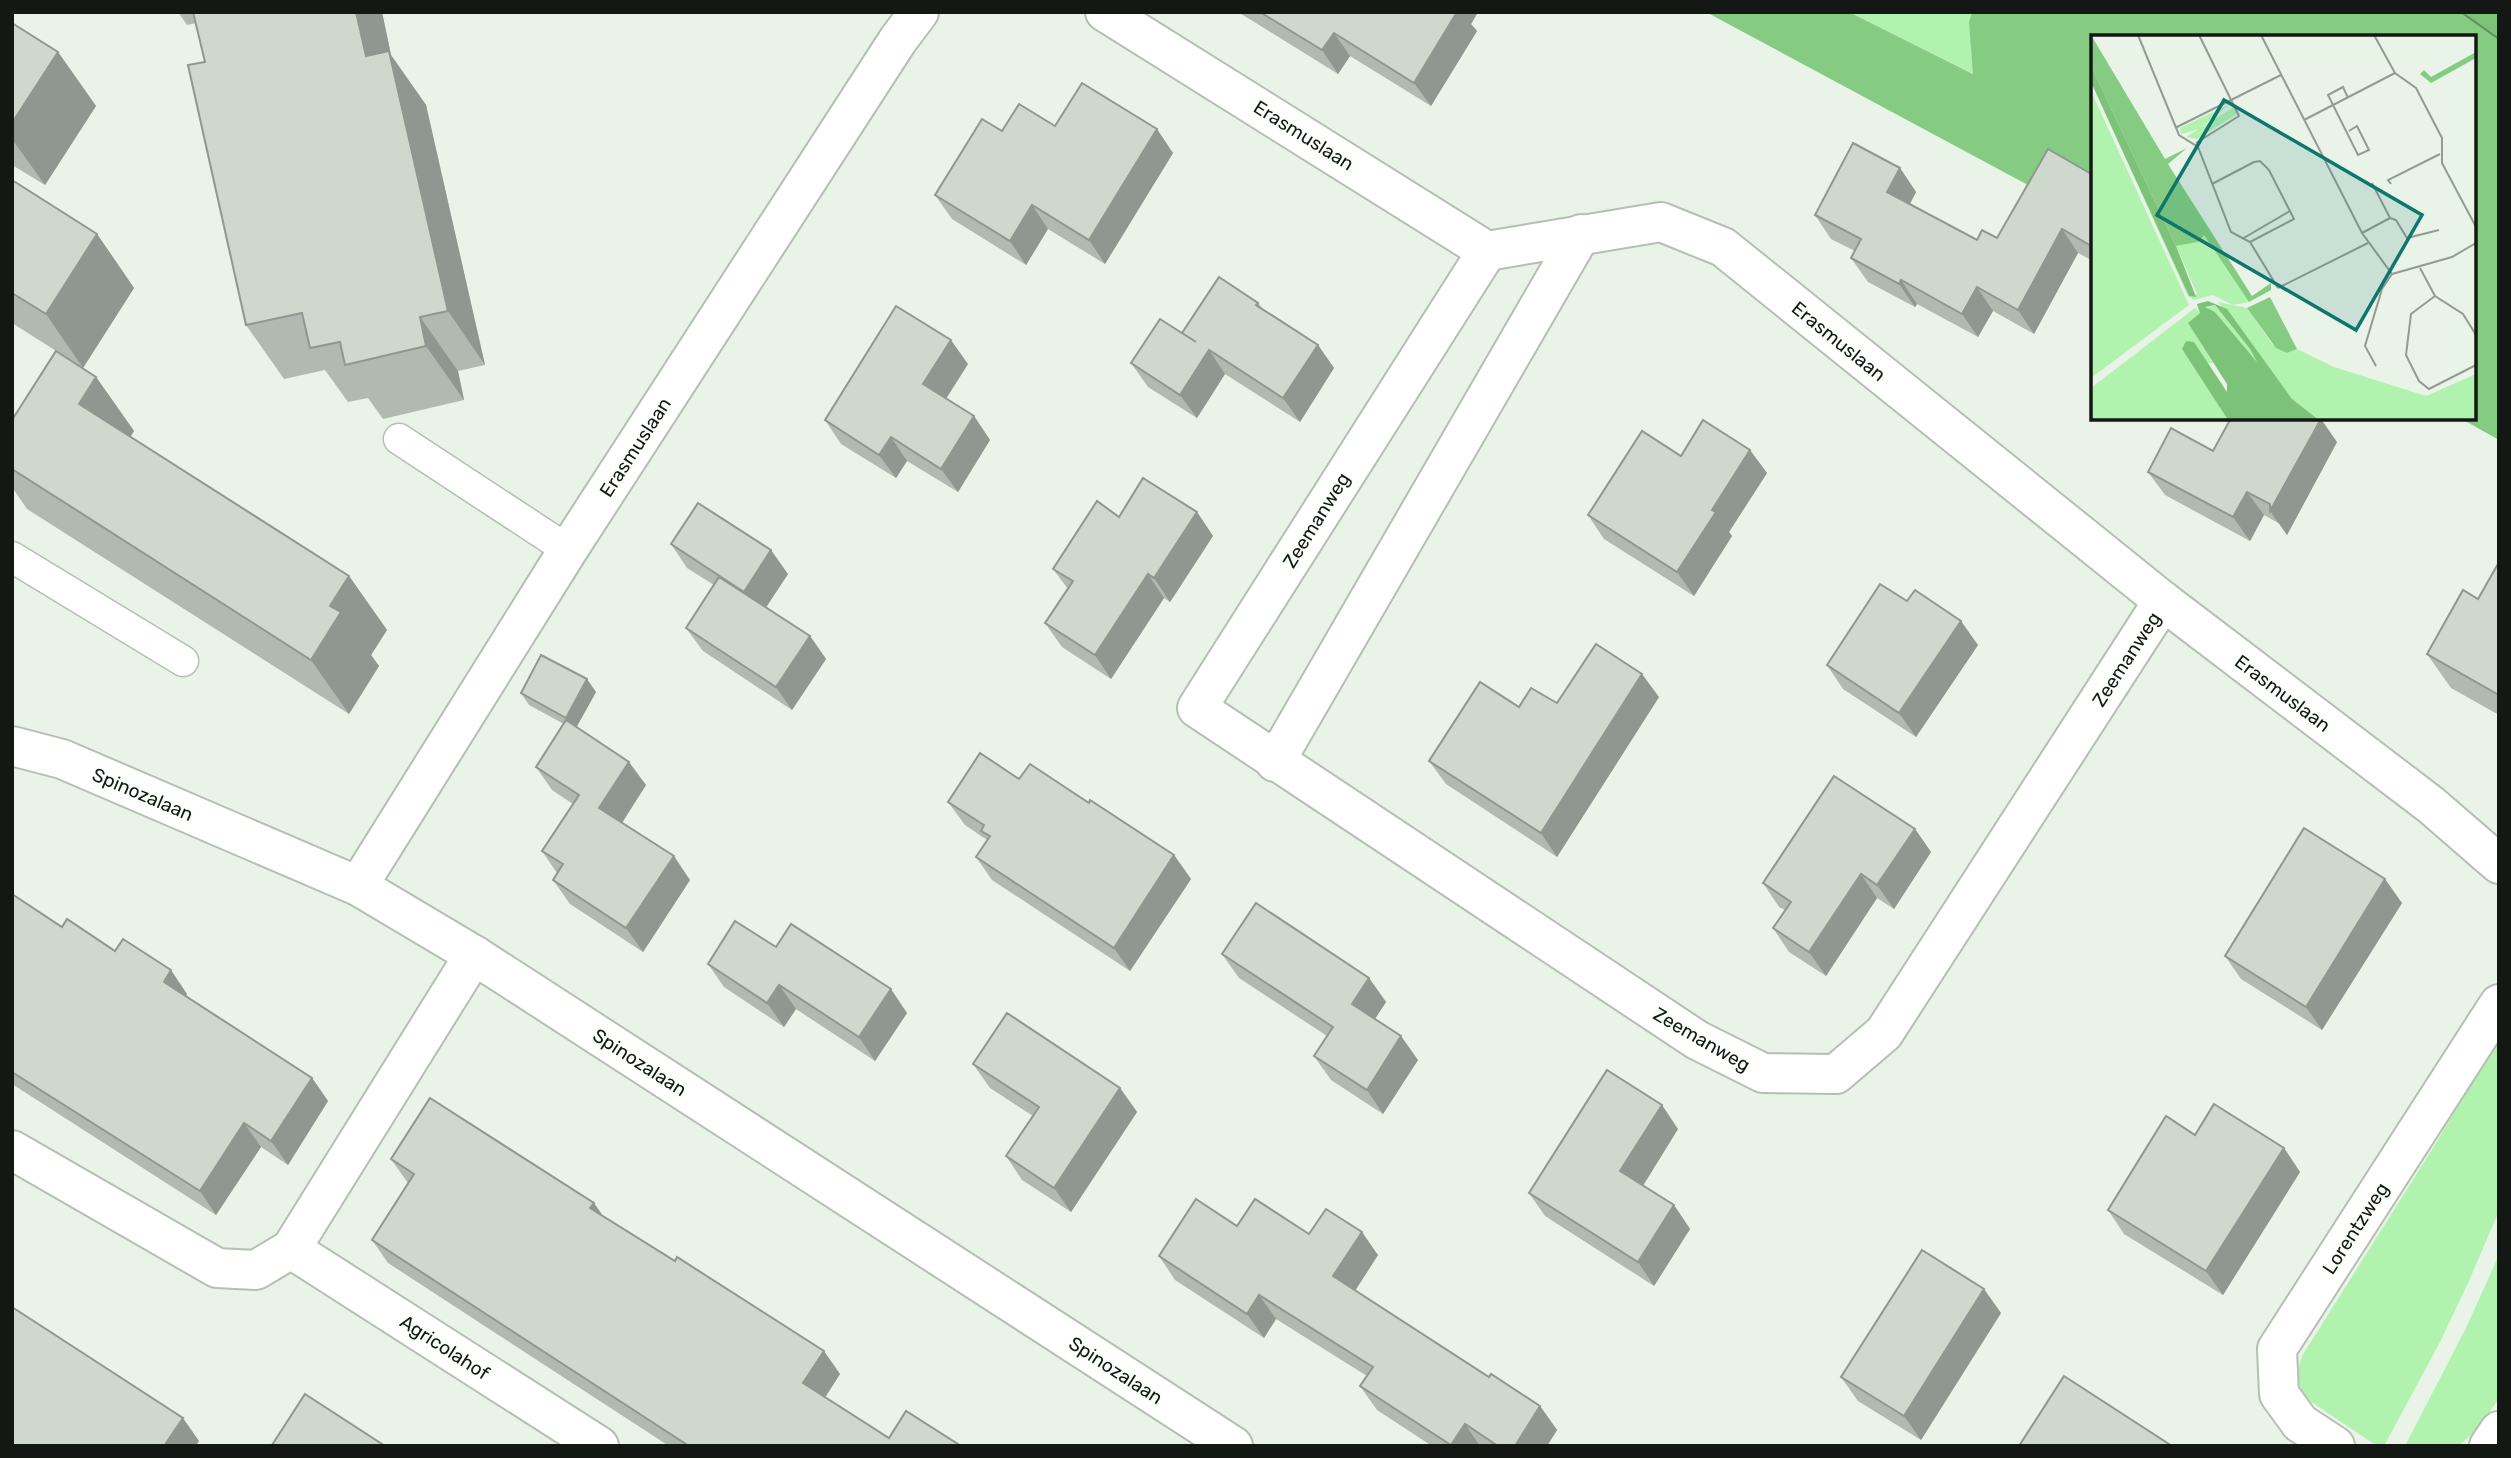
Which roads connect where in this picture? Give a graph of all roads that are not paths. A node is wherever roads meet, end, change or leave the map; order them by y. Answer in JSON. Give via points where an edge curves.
{"nodes":[{"id":1,"x":919,"y":12,"type":"edge"},
{"id":2,"x":1105,"y":12,"type":"edge"},
{"id":3,"x":1581,"y":234,"type":"junction"},
{"id":4,"x":1487,"y":251,"type":"junction"},
{"id":5,"x":399,"y":439,"type":"dead end"},
{"id":6,"x":568,"y":550,"type":"junction"},
{"id":7,"x":12,"y":557,"type":"edge"},
{"id":8,"x":2163,"y":601,"type":"junction"},
{"id":9,"x":183,"y":661,"type":"dead end"},
{"id":10,"x":12,"y":746,"type":"edge"},
{"id":11,"x":1275,"y":762,"type":"junction"},
{"id":12,"x":2499,"y":864,"type":"edge"},
{"id":13,"x":358,"y":886,"type":"junction"},
{"id":14,"x":474,"y":955,"type":"junction"},
{"id":15,"x":2499,"y":1004,"type":"edge"},
{"id":16,"x":12,"y":1150,"type":"edge"},
{"id":17,"x":291,"y":1249,"type":"junction"},
{"id":18,"x":2499,"y":1431,"type":"edge"},
{"id":19,"x":599,"y":1446,"type":"edge"},
{"id":20,"x":1233,"y":1446,"type":"edge"},
{"id":21,"x":2335,"y":1446,"type":"edge"},
{"id":22,"x":2489,"y":1446,"type":"edge"}],
"edges":[{"from":1,"to":6,"type":"street","name":"Erasmuslaan"},
{"from":2,"to":4,"type":"street","name":"Erasmuslaan"},
{"from":3,"to":4,"type":"street","name":"Erasmuslaan"},
{"from":3,"to":8,"type":"street","name":"Erasmuslaan","via":[[1661,222],[1723,247]]},
{"from":3,"to":11,"type":"street"},
{"from":4,"to":11,"type":"street","name":"Zeemanweg","via":[[1197,708]]},
{"from":5,"to":6,"type":"lane"},
{"from":6,"to":13,"type":"street","name":"Erasmuslaan"},
{"from":7,"to":9,"type":"lane"},
{"from":8,"to":11,"type":"street","name":"Zeemanweg","via":[[1884,1033],[1836,1074],[1763,1073],[1697,1040]]},
{"from":8,"to":12,"type":"street","name":"Erasmuslaan","via":[[2431,805]]},
{"from":10,"to":13,"type":"street","name":"Spinozalaan","via":[[62,759]]},
{"from":13,"to":14,"type":"street","name":"Spinozalaan"},
{"from":14,"to":17,"type":"street"},
{"from":14,"to":20,"type":"street","name":"Spinozalaan"},
{"from":15,"to":21,"type":"street","name":"Lorentzweg","via":[[2277,1349],[2279,1394],[2300,1423]]},
{"from":16,"to":17,"type":"street","via":[[217,1268],[256,1270]]},
{"from":17,"to":19,"type":"street","name":"Agricolahof"},
{"from":18,"to":22,"type":"street"}]}
